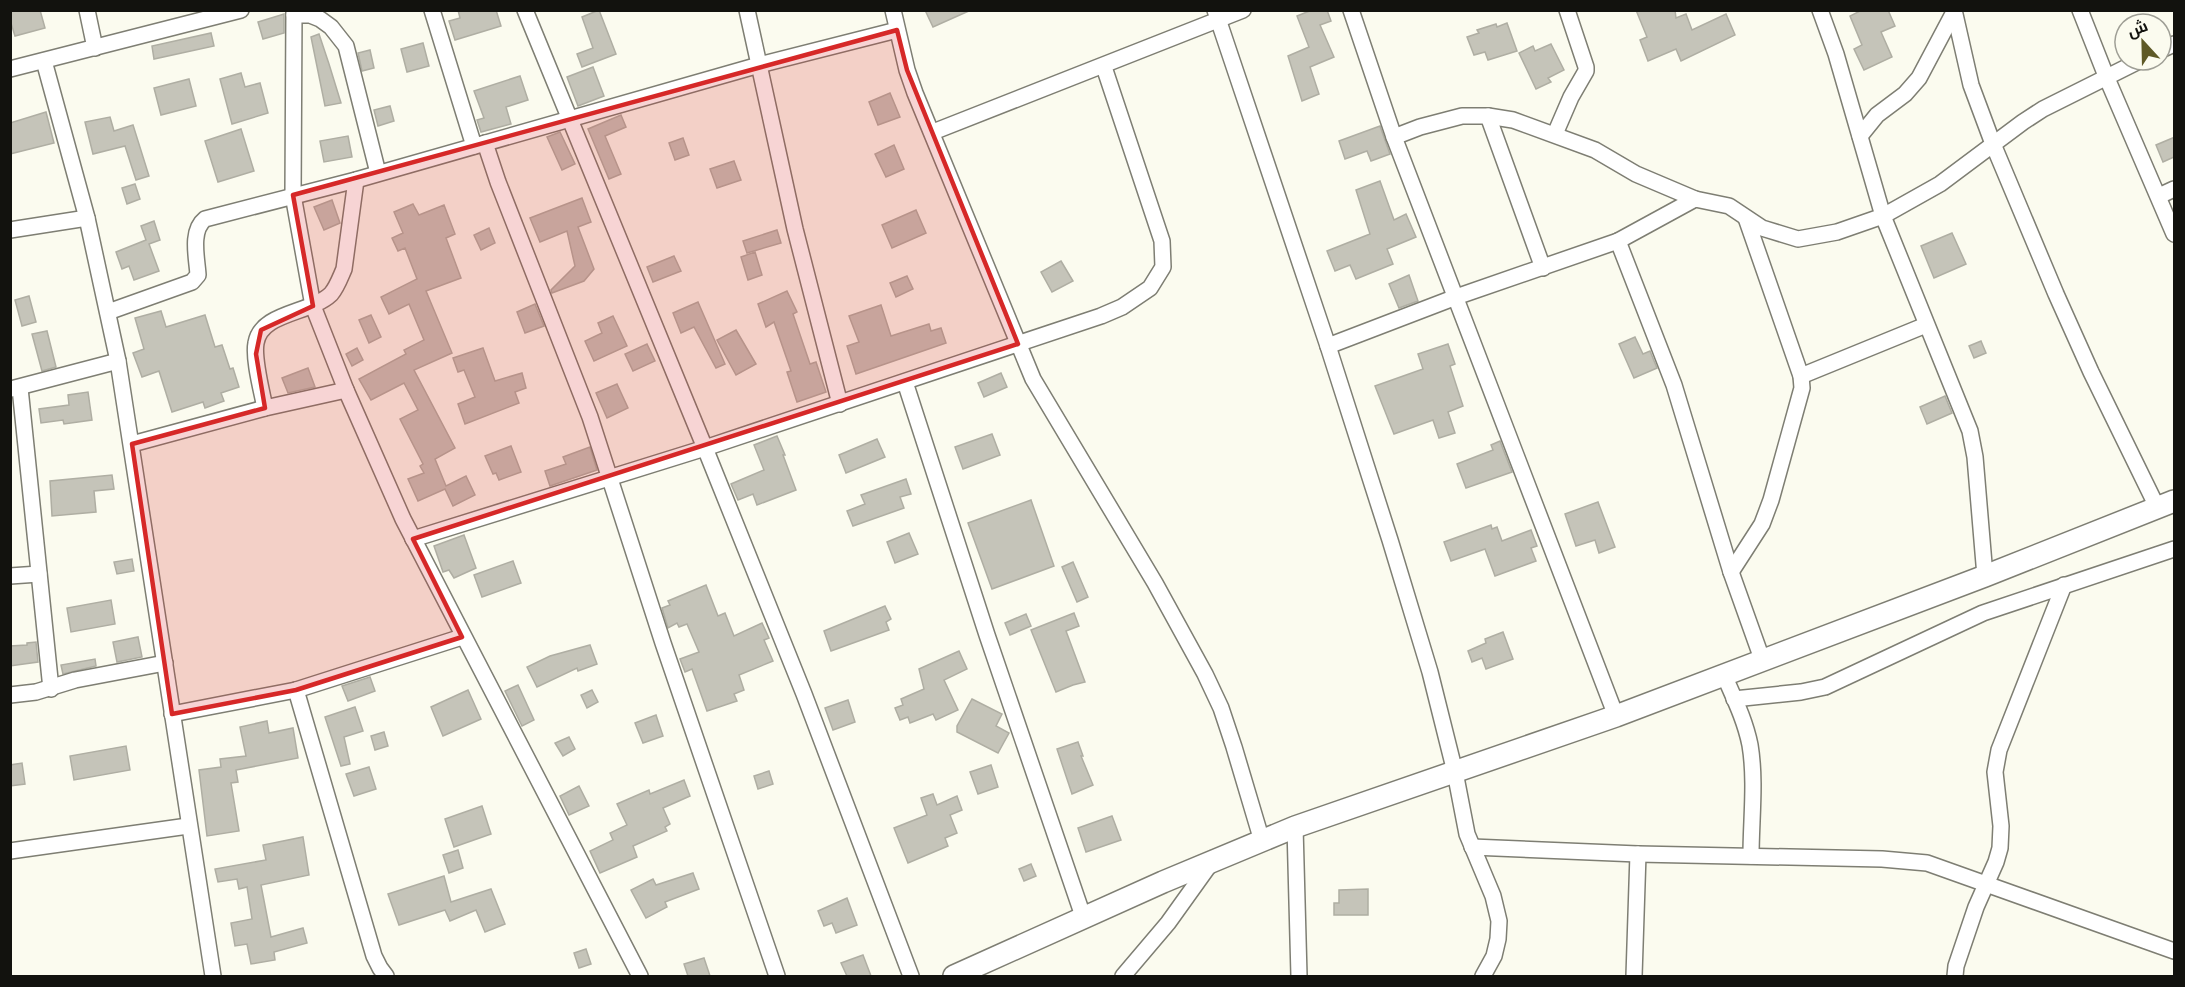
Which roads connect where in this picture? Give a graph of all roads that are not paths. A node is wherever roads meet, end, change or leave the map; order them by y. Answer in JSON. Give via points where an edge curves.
{"nodes":[{"id":1,"x":87,"y":10,"type":"edge"},
{"id":2,"x":241,"y":10,"type":"edge"},
{"id":3,"x":432,"y":10,"type":"edge"},
{"id":4,"x":525,"y":10,"type":"edge"},
{"id":5,"x":747,"y":10,"type":"edge"},
{"id":6,"x":893,"y":10,"type":"edge"},
{"id":7,"x":1243,"y":10,"type":"edge"},
{"id":8,"x":1351,"y":10,"type":"edge"},
{"id":9,"x":1567,"y":10,"type":"edge"},
{"id":10,"x":1820,"y":10,"type":"edge"},
{"id":11,"x":2080,"y":10,"type":"edge"},
{"id":12,"x":1954,"y":11,"type":"edge"},
{"id":13,"x":294,"y":13,"type":"edge"},
{"id":14,"x":1217,"y":15,"type":"edge"},
{"id":15,"x":897,"y":30,"type":"junction"},
{"id":16,"x":95,"y":48,"type":"junction"},
{"id":17,"x":44,"y":62,"type":"junction"},
{"id":18,"x":759,"y":64,"type":"junction"},
{"id":19,"x":1104,"y":67,"type":"junction"},
{"id":20,"x":10,"y":69,"type":"edge"},
{"id":21,"x":2115,"y":72,"type":"edge"},
{"id":22,"x":2106,"y":76,"type":"junction"},
{"id":23,"x":1488,"y":116,"type":"junction"},
{"id":24,"x":569,"y":119,"type":"junction"},
{"id":25,"x":933,"y":132,"type":"junction"},
{"id":26,"x":1555,"y":134,"type":"junction"},
{"id":27,"x":1860,"y":136,"type":"junction"},
{"id":28,"x":1394,"y":137,"type":"junction"},
{"id":29,"x":1993,"y":144,"type":"junction"},
{"id":30,"x":479,"y":145,"type":"junction"},
{"id":31,"x":378,"y":173,"type":"junction"},
{"id":32,"x":356,"y":180,"type":"junction"},
{"id":33,"x":2175,"y":189,"type":"edge"},
{"id":34,"x":293,"y":195,"type":"junction"},
{"id":35,"x":2159,"y":196,"type":"junction"},
{"id":36,"x":1695,"y":199,"type":"junction"},
{"id":37,"x":1883,"y":216,"type":"junction"},
{"id":38,"x":87,"y":218,"type":"junction"},
{"id":39,"x":1746,"y":218,"type":"junction"},
{"id":40,"x":10,"y":230,"type":"edge"},
{"id":41,"x":2175,"y":234,"type":"edge"},
{"id":42,"x":1618,"y":241,"type":"junction"},
{"id":43,"x":1543,"y":268,"type":"junction"},
{"id":44,"x":1456,"y":297,"type":"junction"},
{"id":45,"x":313,"y":306,"type":"junction"},
{"id":46,"x":108,"y":312,"type":"junction"},
{"id":47,"x":1926,"y":325,"type":"junction"},
{"id":48,"x":1018,"y":344,"type":"junction"},
{"id":49,"x":1328,"y":346,"type":"junction"},
{"id":50,"x":118,"y":361,"type":"junction"},
{"id":51,"x":1801,"y":376,"type":"junction"},
{"id":52,"x":905,"y":382,"type":"junction"},
{"id":53,"x":15,"y":388,"type":"edge"},
{"id":54,"x":346,"y":390,"type":"junction"},
{"id":55,"x":840,"y":404,"type":"junction"},
{"id":56,"x":265,"y":408,"type":"junction"},
{"id":57,"x":132,"y":444,"type":"junction"},
{"id":58,"x":705,"y":448,"type":"junction"},
{"id":59,"x":609,"y":478,"type":"junction"},
{"id":60,"x":2166,"y":505,"type":"edge"},
{"id":61,"x":413,"y":539,"type":"junction"},
{"id":62,"x":2171,"y":553,"type":"edge"},
{"id":63,"x":1731,"y":572,"type":"junction"},
{"id":64,"x":39,"y":574,"type":"junction"},
{"id":65,"x":10,"y":576,"type":"edge"},
{"id":66,"x":1985,"y":576,"type":"junction"},
{"id":67,"x":2064,"y":585,"type":"junction"},
{"id":68,"x":462,"y":637,"type":"junction"},
{"id":69,"x":1761,"y":659,"type":"junction"},
{"id":70,"x":165,"y":663,"type":"junction"},
{"id":71,"x":1724,"y":675,"type":"junction"},
{"id":72,"x":51,"y":689,"type":"junction"},
{"id":73,"x":296,"y":690,"type":"junction"},
{"id":74,"x":10,"y":694,"type":"edge"},
{"id":75,"x":1734,"y":699,"type":"junction"},
{"id":76,"x":172,"y":714,"type":"junction"},
{"id":77,"x":1616,"y":716,"type":"junction"},
{"id":78,"x":1455,"y":772,"type":"junction"},
{"id":79,"x":188,"y":826,"type":"junction"},
{"id":80,"x":1295,"y":827,"type":"junction"},
{"id":81,"x":1262,"y":841,"type":"junction"},
{"id":82,"x":1472,"y":847,"type":"junction"},
{"id":83,"x":10,"y":851,"type":"edge"},
{"id":84,"x":1638,"y":854,"type":"junction"},
{"id":85,"x":1751,"y":856,"type":"junction"},
{"id":86,"x":1211,"y":863,"type":"junction"},
{"id":87,"x":1986,"y":884,"type":"junction"},
{"id":88,"x":1084,"y":919,"type":"junction"},
{"id":89,"x":2175,"y":951,"type":"edge"},
{"id":90,"x":213,"y":976,"type":"edge"},
{"id":91,"x":386,"y":976,"type":"edge"},
{"id":92,"x":640,"y":976,"type":"edge"},
{"id":93,"x":777,"y":976,"type":"edge"},
{"id":94,"x":911,"y":976,"type":"edge"},
{"id":95,"x":954,"y":976,"type":"edge"},
{"id":96,"x":1124,"y":976,"type":"edge"},
{"id":97,"x":1299,"y":976,"type":"edge"},
{"id":98,"x":1483,"y":976,"type":"edge"},
{"id":99,"x":1634,"y":976,"type":"edge"},
{"id":100,"x":1954,"y":976,"type":"edge"}],
"edges":[{"from":1,"to":16,"type":"street"},
{"from":2,"to":16,"type":"street"},
{"from":3,"to":30,"type":"street"},
{"from":4,"to":24,"type":"street"},
{"from":5,"to":18,"type":"street"},
{"from":6,"to":15,"type":"street"},
{"from":7,"to":14,"type":"street"},
{"from":8,"to":28,"type":"street"},
{"from":9,"to":26,"type":"street","via":[[1586,71]]},
{"from":10,"to":27,"type":"street"},
{"from":11,"to":22,"type":"street"},
{"from":12,"to":27,"type":"street","via":[[1919,78],[1877,115]]},
{"from":12,"to":29,"type":"street","via":[[1968,76]]},
{"from":13,"to":31,"type":"street","via":[[320,19],[346,46]]},
{"from":13,"to":34,"type":"street"},
{"from":14,"to":19,"type":"street"},
{"from":14,"to":49,"type":"street"},
{"from":15,"to":18,"type":"street"},
{"from":15,"to":25,"type":"street","via":[[907,70]]},
{"from":16,"to":17,"type":"street"},
{"from":17,"to":20,"type":"street"},
{"from":17,"to":38,"type":"street"},
{"from":18,"to":24,"type":"street"},
{"from":18,"to":55,"type":"street","via":[[795,229]]},
{"from":19,"to":25,"type":"street"},
{"from":19,"to":48,"type":"street","via":[[1162,241],[1163,267],[1150,288],[1122,307]]},
{"from":21,"to":22,"type":"street"},
{"from":22,"to":29,"type":"street","via":[[2043,109]]},
{"from":22,"to":35,"type":"street"},
{"from":23,"to":26,"type":"street"},
{"from":23,"to":28,"type":"street","via":[[1441,120]]},
{"from":23,"to":43,"type":"street"},
{"from":24,"to":30,"type":"street"},
{"from":24,"to":58,"type":"street"},
{"from":25,"to":48,"type":"street"},
{"from":26,"to":36,"type":"street"},
{"from":27,"to":37,"type":"street"},
{"from":28,"to":44,"type":"street"},
{"from":29,"to":37,"type":"street","via":[[1940,184]]},
{"from":29,"to":60,"type":"street","via":[[2078,343]]},
{"from":30,"to":31,"type":"street"},
{"from":30,"to":59,"type":"street","via":[[498,182],[590,417]]},
{"from":31,"to":32,"type":"street"},
{"from":32,"to":34,"type":"street"},
{"from":32,"to":45,"type":"street","via":[[344,269],[330,294]]},
{"from":33,"to":35,"type":"street"},
{"from":34,"to":45,"type":"street"},
{"from":34,"to":46,"type":"street","via":[[205,219],[196,231],[198,275],[192,282]]},
{"from":35,"to":41,"type":"street"},
{"from":36,"to":39,"type":"street","via":[[1729,206]]},
{"from":36,"to":42,"type":"street"},
{"from":37,"to":39,"type":"street","via":[[1838,232],[1798,239],[1762,228]]},
{"from":37,"to":47,"type":"street"},
{"from":38,"to":40,"type":"street"},
{"from":38,"to":46,"type":"street"},
{"from":39,"to":51,"type":"street"},
{"from":42,"to":43,"type":"street"},
{"from":42,"to":63,"type":"street","via":[[1674,385]]},
{"from":43,"to":44,"type":"street"},
{"from":44,"to":49,"type":"street"},
{"from":44,"to":77,"type":"street"},
{"from":45,"to":54,"type":"street"},
{"from":45,"to":56,"type":"street","via":[[272,321],[261,330],[256,354]]},
{"from":46,"to":50,"type":"street"},
{"from":47,"to":51,"type":"street"},
{"from":47,"to":66,"type":"street","via":[[1973,443]]},
{"from":48,"to":52,"type":"street"},
{"from":48,"to":81,"type":"street","via":[[1049,407],[1092,474],[1205,674],[1221,708]]},
{"from":49,"to":78,"type":"street","via":[[1430,672]]},
{"from":50,"to":53,"type":"street"},
{"from":50,"to":57,"type":"street"},
{"from":51,"to":63,"type":"street","via":[[1800,397],[1771,500],[1758,532]]},
{"from":52,"to":55,"type":"street"},
{"from":52,"to":88,"type":"street"},
{"from":53,"to":64,"type":"street"},
{"from":54,"to":56,"type":"street"},
{"from":54,"to":61,"type":"street"},
{"from":55,"to":58,"type":"street"},
{"from":56,"to":57,"type":"street"},
{"from":57,"to":70,"type":"street"},
{"from":58,"to":59,"type":"street"},
{"from":58,"to":94,"type":"street"},
{"from":59,"to":61,"type":"street"},
{"from":59,"to":93,"type":"street"},
{"from":60,"to":66,"type":"street"},
{"from":61,"to":68,"type":"street"},
{"from":62,"to":67,"type":"street"},
{"from":63,"to":69,"type":"street"},
{"from":64,"to":65,"type":"street"},
{"from":64,"to":72,"type":"street"},
{"from":66,"to":69,"type":"street"},
{"from":67,"to":75,"type":"street","via":[[1983,613],[1825,687]]},
{"from":67,"to":87,"type":"street","via":[[1999,750],[1995,772],[2000,848]]},
{"from":68,"to":73,"type":"street"},
{"from":68,"to":92,"type":"street"},
{"from":69,"to":71,"type":"street"},
{"from":70,"to":72,"type":"street"},
{"from":70,"to":76,"type":"street"},
{"from":71,"to":75,"type":"street"},
{"from":71,"to":77,"type":"street"},
{"from":72,"to":74,"type":"street"},
{"from":73,"to":76,"type":"street"},
{"from":73,"to":91,"type":"street","via":[[374,956]]},
{"from":75,"to":85,"type":"street","via":[[1750,745]]},
{"from":76,"to":79,"type":"street"},
{"from":77,"to":78,"type":"street"},
{"from":78,"to":80,"type":"street"},
{"from":78,"to":82,"type":"street"},
{"from":79,"to":83,"type":"street"},
{"from":79,"to":90,"type":"street"},
{"from":80,"to":81,"type":"street"},
{"from":80,"to":97,"type":"street"},
{"from":81,"to":86,"type":"street"},
{"from":82,"to":84,"type":"street"},
{"from":82,"to":98,"type":"street","via":[[1499,921],[1494,956]]},
{"from":84,"to":85,"type":"street"},
{"from":84,"to":99,"type":"street"},
{"from":85,"to":87,"type":"street","via":[[1927,863]]},
{"from":86,"to":88,"type":"street"},
{"from":86,"to":96,"type":"street"},
{"from":87,"to":89,"type":"street"},
{"from":87,"to":100,"type":"street"},
{"from":88,"to":95,"type":"street"}]}
